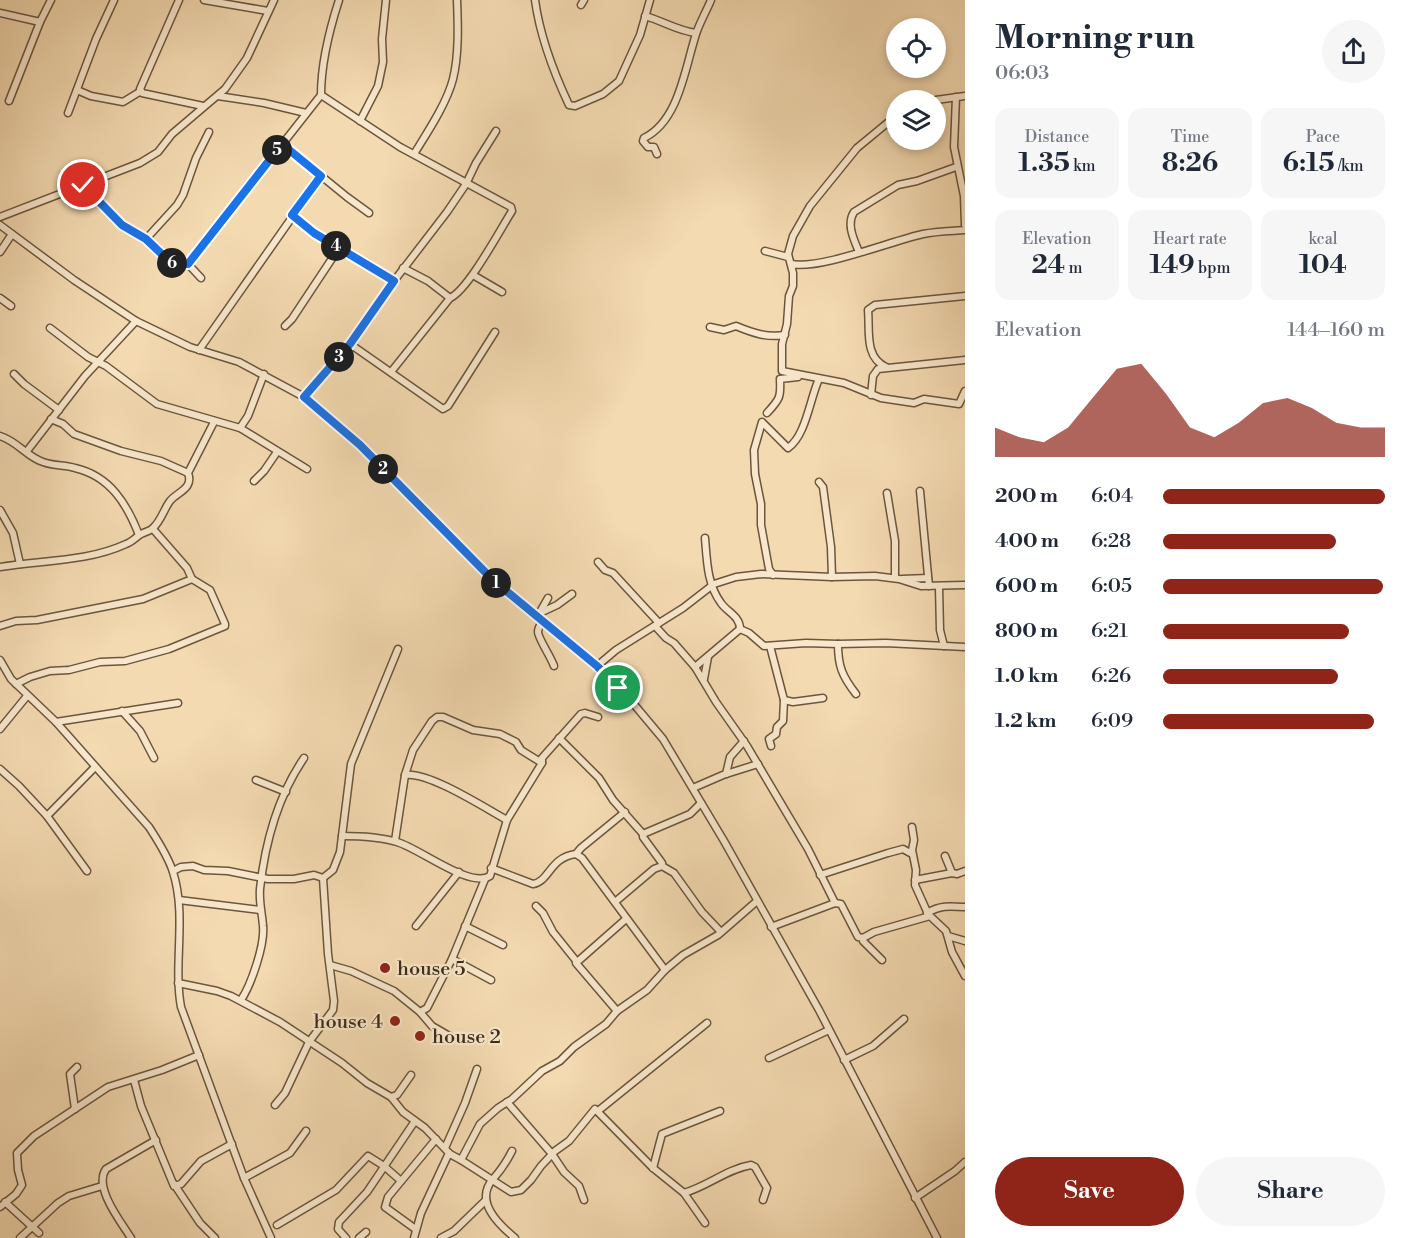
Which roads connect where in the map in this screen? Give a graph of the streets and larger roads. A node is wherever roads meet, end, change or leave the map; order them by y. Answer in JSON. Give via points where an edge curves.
{"nodes":[{"id":1,"x":51,"y":0,"type":"edge"},
{"id":2,"x":114,"y":0,"type":"edge"},
{"id":3,"x":179,"y":0,"type":"edge"},
{"id":4,"x":204,"y":0,"type":"edge"},
{"id":5,"x":274,"y":0,"type":"edge"},
{"id":6,"x":339,"y":0,"type":"edge"},
{"id":7,"x":386,"y":0,"type":"edge"},
{"id":8,"x":457,"y":0,"type":"edge"},
{"id":9,"x":535,"y":0,"type":"edge"},
{"id":10,"x":650,"y":0,"type":"edge"},
{"id":11,"x":711,"y":0,"type":"edge"},
{"id":12,"x":268,"y":11,"type":"junction"},
{"id":13,"x":0,"y":12,"type":"edge"},
{"id":14,"x":645,"y":16,"type":"junction"},
{"id":15,"x":40,"y":22,"type":"junction"},
{"id":16,"x":696,"y":33,"type":"junction"},
{"id":17,"x":77,"y":90,"type":"junction"},
{"id":18,"x":141,"y":91,"type":"junction"},
{"id":19,"x":321,"y":95,"type":"junction"},
{"id":20,"x":219,"y":96,"type":"junction"},
{"id":21,"x":965,"y":96,"type":"edge"},
{"id":22,"x":956,"y":97,"type":"junction"},
{"id":23,"x":946,"y":98,"type":"edge"},
{"id":24,"x":9,"y":101,"type":"dead end"},
{"id":25,"x":203,"y":106,"type":"junction"},
{"id":26,"x":68,"y":112,"type":"dead end"},
{"id":27,"x":306,"y":113,"type":"junction"},
{"id":28,"x":360,"y":121,"type":"junction"},
{"id":29,"x":886,"y":124,"type":"edge"},
{"id":30,"x":496,"y":131,"type":"dead end"},
{"id":31,"x":209,"y":132,"type":"dead end"},
{"id":32,"x":282,"y":144,"type":"junction"},
{"id":33,"x":414,"y":154,"type":"junction"},
{"id":34,"x":657,"y":154,"type":"dead end"},
{"id":35,"x":956,"y":166,"type":"junction"},
{"id":36,"x":321,"y":176,"type":"junction"},
{"id":37,"x":466,"y":184,"type":"junction"},
{"id":38,"x":83,"y":185,"type":"junction"},
{"id":39,"x":369,"y":213,"type":"dead end"},
{"id":40,"x":292,"y":215,"type":"junction"},
{"id":41,"x":0,"y":217,"type":"edge"},
{"id":42,"x":0,"y":225,"type":"edge"},
{"id":43,"x":965,"y":225,"type":"edge"},
{"id":44,"x":965,"y":230,"type":"edge"},
{"id":45,"x":12,"y":234,"type":"junction"},
{"id":46,"x":146,"y":239,"type":"junction"},
{"id":47,"x":339,"y":248,"type":"junction"},
{"id":48,"x":765,"y":251,"type":"dead end"},
{"id":49,"x":0,"y":252,"type":"edge"},
{"id":50,"x":859,"y":252,"type":"junction"},
{"id":51,"x":788,"y":257,"type":"junction"},
{"id":52,"x":188,"y":264,"type":"junction"},
{"id":53,"x":794,"y":265,"type":"junction"},
{"id":54,"x":403,"y":268,"type":"junction"},
{"id":55,"x":473,"y":275,"type":"junction"},
{"id":56,"x":201,"y":278,"type":"dead end"},
{"id":57,"x":394,"y":281,"type":"junction"},
{"id":58,"x":502,"y":292,"type":"dead end"},
{"id":59,"x":965,"y":296,"type":"edge"},
{"id":60,"x":0,"y":298,"type":"edge"},
{"id":61,"x":450,"y":298,"type":"junction"},
{"id":62,"x":11,"y":306,"type":"dead end"},
{"id":63,"x":136,"y":321,"type":"junction"},
{"id":64,"x":285,"y":327,"type":"dead end"},
{"id":65,"x":710,"y":327,"type":"dead end"},
{"id":66,"x":50,"y":328,"type":"dead end"},
{"id":67,"x":495,"y":332,"type":"dead end"},
{"id":68,"x":785,"y":335,"type":"junction"},
{"id":69,"x":350,"y":344,"type":"junction"},
{"id":70,"x":199,"y":350,"type":"junction"},
{"id":71,"x":965,"y":360,"type":"edge"},
{"id":72,"x":100,"y":363,"type":"junction"},
{"id":73,"x":886,"y":367,"type":"junction"},
{"id":74,"x":391,"y":372,"type":"junction"},
{"id":75,"x":14,"y":374,"type":"dead end"},
{"id":76,"x":264,"y":374,"type":"junction"},
{"id":77,"x":817,"y":380,"type":"junction"},
{"id":78,"x":965,"y":391,"type":"edge"},
{"id":79,"x":871,"y":395,"type":"junction"},
{"id":80,"x":304,"y":397,"type":"junction"},
{"id":81,"x":59,"y":410,"type":"junction"},
{"id":82,"x":767,"y":413,"type":"dead end"},
{"id":83,"x":51,"y":419,"type":"junction"},
{"id":84,"x":214,"y":422,"type":"junction"},
{"id":85,"x":240,"y":428,"type":"junction"},
{"id":86,"x":0,"y":436,"type":"edge"},
{"id":87,"x":27,"y":451,"type":"junction"},
{"id":88,"x":277,"y":452,"type":"junction"},
{"id":89,"x":307,"y":469,"type":"dead end"},
{"id":90,"x":188,"y":473,"type":"junction"},
{"id":91,"x":254,"y":481,"type":"dead end"},
{"id":92,"x":819,"y":482,"type":"dead end"},
{"id":93,"x":920,"y":491,"type":"dead end"},
{"id":94,"x":887,"y":492,"type":"dead end"},
{"id":95,"x":0,"y":510,"type":"edge"},
{"id":96,"x":153,"y":529,"type":"junction"},
{"id":97,"x":139,"y":535,"type":"junction"},
{"id":98,"x":705,"y":538,"type":"dead end"},
{"id":99,"x":598,"y":562,"type":"dead end"},
{"id":100,"x":20,"y":564,"type":"junction"},
{"id":101,"x":0,"y":567,"type":"edge"},
{"id":102,"x":769,"y":569,"type":"junction"},
{"id":103,"x":761,"y":574,"type":"junction"},
{"id":104,"x":773,"y":575,"type":"junction"},
{"id":105,"x":832,"y":577,"type":"junction"},
{"id":106,"x":928,"y":578,"type":"junction"},
{"id":107,"x":192,"y":579,"type":"junction"},
{"id":108,"x":897,"y":579,"type":"junction"},
{"id":109,"x":965,"y":585,"type":"edge"},
{"id":110,"x":929,"y":586,"type":"junction"},
{"id":111,"x":711,"y":587,"type":"junction"},
{"id":112,"x":939,"y":587,"type":"junction"},
{"id":113,"x":572,"y":594,"type":"dead end"},
{"id":114,"x":548,"y":598,"type":"dead end"},
{"id":115,"x":539,"y":618,"type":"junction"},
{"id":116,"x":657,"y":624,"type":"junction"},
{"id":117,"x":0,"y":626,"type":"edge"},
{"id":118,"x":740,"y":629,"type":"junction"},
{"id":119,"x":838,"y":644,"type":"junction"},
{"id":120,"x":770,"y":646,"type":"junction"},
{"id":121,"x":944,"y":646,"type":"junction"},
{"id":122,"x":965,"y":648,"type":"edge"},
{"id":123,"x":398,"y":649,"type":"dead end"},
{"id":124,"x":708,"y":657,"type":"junction"},
{"id":125,"x":0,"y":660,"type":"edge"},
{"id":126,"x":554,"y":666,"type":"dead end"},
{"id":127,"x":597,"y":666,"type":"junction"},
{"id":128,"x":695,"y":667,"type":"junction"},
{"id":129,"x":704,"y":679,"type":"junction"},
{"id":130,"x":16,"y":684,"type":"junction"},
{"id":131,"x":856,"y":694,"type":"dead end"},
{"id":132,"x":27,"y":696,"type":"junction"},
{"id":133,"x":823,"y":698,"type":"dead end"},
{"id":134,"x":784,"y":700,"type":"junction"},
{"id":135,"x":178,"y":703,"type":"dead end"},
{"id":136,"x":122,"y":711,"type":"junction"},
{"id":137,"x":598,"y":717,"type":"dead end"},
{"id":138,"x":56,"y":722,"type":"junction"},
{"id":139,"x":0,"y":729,"type":"edge"},
{"id":140,"x":558,"y":738,"type":"junction"},
{"id":141,"x":744,"y":741,"type":"junction"},
{"id":142,"x":771,"y":746,"type":"dead end"},
{"id":143,"x":154,"y":758,"type":"dead end"},
{"id":144,"x":304,"y":758,"type":"dead end"},
{"id":145,"x":542,"y":763,"type":"junction"},
{"id":146,"x":758,"y":764,"type":"junction"},
{"id":147,"x":95,"y":767,"type":"junction"},
{"id":148,"x":0,"y":769,"type":"edge"},
{"id":149,"x":726,"y":774,"type":"junction"},
{"id":150,"x":405,"y":775,"type":"junction"},
{"id":151,"x":256,"y":780,"type":"dead end"},
{"id":152,"x":693,"y":788,"type":"junction"},
{"id":153,"x":286,"y":792,"type":"junction"},
{"id":154,"x":701,"y":802,"type":"junction"},
{"id":155,"x":625,"y":812,"type":"junction"},
{"id":156,"x":48,"y":816,"type":"junction"},
{"id":157,"x":507,"y":820,"type":"junction"},
{"id":158,"x":912,"y":827,"type":"dead end"},
{"id":159,"x":643,"y":834,"type":"junction"},
{"id":160,"x":342,"y":836,"type":"junction"},
{"id":161,"x":395,"y":841,"type":"junction"},
{"id":162,"x":576,"y":854,"type":"junction"},
{"id":163,"x":912,"y":854,"type":"junction"},
{"id":164,"x":945,"y":856,"type":"dead end"},
{"id":165,"x":663,"y":866,"type":"junction"},
{"id":166,"x":491,"y":868,"type":"junction"},
{"id":167,"x":87,"y":871,"type":"dead end"},
{"id":168,"x":173,"y":871,"type":"junction"},
{"id":169,"x":965,"y":871,"type":"edge"},
{"id":170,"x":459,"y":872,"type":"junction"},
{"id":171,"x":952,"y":873,"type":"junction"},
{"id":172,"x":820,"y":875,"type":"junction"},
{"id":173,"x":262,"y":878,"type":"junction"},
{"id":174,"x":323,"y":878,"type":"junction"},
{"id":175,"x":485,"y":879,"type":"junction"},
{"id":176,"x":915,"y":880,"type":"junction"},
{"id":177,"x":179,"y":900,"type":"junction"},
{"id":178,"x":757,"y":901,"type":"junction"},
{"id":179,"x":615,"y":902,"type":"junction"},
{"id":180,"x":835,"y":903,"type":"junction"},
{"id":181,"x":536,"y":906,"type":"dead end"},
{"id":182,"x":965,"y":907,"type":"edge"},
{"id":183,"x":260,"y":910,"type":"junction"},
{"id":184,"x":928,"y":915,"type":"junction"},
{"id":185,"x":626,"y":919,"type":"junction"},
{"id":186,"x":416,"y":926,"type":"dead end"},
{"id":187,"x":465,"y":927,"type":"junction"},
{"id":188,"x":771,"y":927,"type":"junction"},
{"id":189,"x":722,"y":932,"type":"junction"},
{"id":190,"x":948,"y":936,"type":"junction"},
{"id":191,"x":863,"y":938,"type":"junction"},
{"id":192,"x":965,"y":941,"type":"edge"},
{"id":193,"x":503,"y":945,"type":"dead end"},
{"id":194,"x":452,"y":959,"type":"junction"},
{"id":195,"x":882,"y":960,"type":"dead end"},
{"id":196,"x":577,"y":962,"type":"junction"},
{"id":197,"x":330,"y":965,"type":"junction"},
{"id":198,"x":665,"y":969,"type":"junction"},
{"id":199,"x":965,"y":976,"type":"edge"},
{"id":200,"x":491,"y":980,"type":"dead end"},
{"id":201,"x":178,"y":983,"type":"junction"},
{"id":202,"x":240,"y":1000,"type":"junction"},
{"id":203,"x":616,"y":1011,"type":"junction"},
{"id":204,"x":420,"y":1012,"type":"junction"},
{"id":205,"x":904,"y":1019,"type":"dead end"},
{"id":206,"x":708,"y":1023,"type":"dead end"},
{"id":207,"x":829,"y":1030,"type":"junction"},
{"id":208,"x":451,"y":1036,"type":"dead end"},
{"id":209,"x":309,"y":1042,"type":"junction"},
{"id":210,"x":199,"y":1055,"type":"junction"},
{"id":211,"x":770,"y":1058,"type":"dead end"},
{"id":212,"x":844,"y":1060,"type":"junction"},
{"id":213,"x":77,"y":1067,"type":"dead end"},
{"id":214,"x":477,"y":1069,"type":"dead end"},
{"id":215,"x":411,"y":1075,"type":"dead end"},
{"id":216,"x":134,"y":1080,"type":"junction"},
{"id":217,"x":391,"y":1097,"type":"junction"},
{"id":218,"x":507,"y":1102,"type":"junction"},
{"id":219,"x":274,"y":1105,"type":"dead end"},
{"id":220,"x":75,"y":1109,"type":"junction"},
{"id":221,"x":598,"y":1111,"type":"junction"},
{"id":222,"x":720,"y":1111,"type":"dead end"},
{"id":223,"x":415,"y":1120,"type":"junction"},
{"id":224,"x":306,"y":1131,"type":"dead end"},
{"id":225,"x":156,"y":1140,"type":"junction"},
{"id":226,"x":437,"y":1140,"type":"junction"},
{"id":227,"x":232,"y":1144,"type":"junction"},
{"id":228,"x":447,"y":1150,"type":"junction"},
{"id":229,"x":512,"y":1151,"type":"dead end"},
{"id":230,"x":552,"y":1154,"type":"junction"},
{"id":231,"x":461,"y":1160,"type":"junction"},
{"id":232,"x":965,"y":1162,"type":"edge"},
{"id":233,"x":384,"y":1166,"type":"junction"},
{"id":234,"x":653,"y":1168,"type":"junction"},
{"id":235,"x":244,"y":1178,"type":"junction"},
{"id":236,"x":492,"y":1179,"type":"junction"},
{"id":237,"x":401,"y":1181,"type":"junction"},
{"id":238,"x":173,"y":1183,"type":"dead end"},
{"id":239,"x":102,"y":1186,"type":"junction"},
{"id":240,"x":684,"y":1193,"type":"junction"},
{"id":241,"x":915,"y":1198,"type":"junction"},
{"id":242,"x":584,"y":1200,"type":"dead end"},
{"id":243,"x":763,"y":1200,"type":"dead end"},
{"id":244,"x":485,"y":1201,"type":"junction"},
{"id":245,"x":3,"y":1205,"type":"edge"},
{"id":246,"x":705,"y":1223,"type":"dead end"},
{"id":247,"x":277,"y":1225,"type":"dead end"},
{"id":248,"x":33,"y":1227,"type":"junction"},
{"id":249,"x":414,"y":1228,"type":"dead end"},
{"id":250,"x":366,"y":1232,"type":"dead end"},
{"id":251,"x":41,"y":1235,"type":"edge"},
{"id":252,"x":21,"y":1238,"type":"edge"},
{"id":253,"x":131,"y":1238,"type":"edge"},
{"id":254,"x":215,"y":1238,"type":"edge"},
{"id":255,"x":270,"y":1238,"type":"edge"},
{"id":256,"x":346,"y":1238,"type":"edge"},
{"id":257,"x":359,"y":1238,"type":"edge"},
{"id":258,"x":414,"y":1238,"type":"edge"},
{"id":259,"x":441,"y":1238,"type":"edge"},
{"id":260,"x":515,"y":1238,"type":"edge"},
{"id":261,"x":937,"y":1238,"type":"edge"}],
"edges":[{"from":1,"to":15,"type":"street"},
{"from":2,"to":17,"type":"street"},
{"from":3,"to":18,"type":"street"},
{"from":4,"to":12,"type":"street"},
{"from":5,"to":12,"type":"street"},
{"from":6,"to":19,"type":"street","via":[[329,32]]},
{"from":7,"to":28,"type":"street","via":[[378,86]]},
{"from":8,"to":33,"type":"street","via":[[453,80]]},
{"from":9,"to":14,"type":"street","via":[[548,59],[568,105],[572,106],[603,94],[619,81]]},
{"from":10,"to":14,"type":"street"},
{"from":11,"to":16,"type":"street"},
{"from":12,"to":20,"type":"street","via":[[242,68]]},
{"from":13,"to":15,"type":"street"},
{"from":14,"to":16,"type":"street"},
{"from":15,"to":24,"type":"street"},
{"from":16,"to":34,"type":"street","via":[[688,68],[668,117],[643,141],[654,147]]},
{"from":17,"to":18,"type":"street","via":[[123,102]]},
{"from":17,"to":26,"type":"street"},
{"from":18,"to":25,"type":"street"},
{"from":19,"to":27,"type":"street"},
{"from":19,"to":28,"type":"street"},
{"from":20,"to":25,"type":"street"},
{"from":20,"to":27,"type":"street"},
{"from":21,"to":22,"type":"street"},
{"from":22,"to":23,"type":"street"},
{"from":22,"to":35,"type":"street"},
{"from":25,"to":38,"type":"street","via":[[155,155]]},
{"from":27,"to":32,"type":"street"},
{"from":28,"to":33,"type":"street"},
{"from":29,"to":51,"type":"street","via":[[866,139],[810,206],[793,236]]},
{"from":30,"to":37,"type":"street"},
{"from":31,"to":46,"type":"street","via":[[183,195]]},
{"from":32,"to":36,"type":"street"},
{"from":32,"to":52,"type":"street"},
{"from":33,"to":37,"type":"street"},
{"from":35,"to":43,"type":"street","via":[[964,196]]},
{"from":35,"to":50,"type":"street","via":[[898,185],[854,212],[851,230]]},
{"from":36,"to":39,"type":"street"},
{"from":36,"to":40,"type":"street"},
{"from":37,"to":54,"type":"street"},
{"from":37,"to":55,"type":"street","via":[[512,211]]},
{"from":38,"to":41,"type":"street"},
{"from":38,"to":46,"type":"street","via":[[122,225]]},
{"from":40,"to":47,"type":"street"},
{"from":40,"to":70,"type":"street"},
{"from":42,"to":45,"type":"street"},
{"from":44,"to":50,"type":"street","via":[[922,234]]},
{"from":45,"to":49,"type":"street"},
{"from":45,"to":63,"type":"street"},
{"from":46,"to":52,"type":"street","via":[[171,263]]},
{"from":47,"to":57,"type":"street"},
{"from":47,"to":64,"type":"street"},
{"from":48,"to":51,"type":"street"},
{"from":50,"to":53,"type":"street"},
{"from":51,"to":53,"type":"street"},
{"from":52,"to":56,"type":"street"},
{"from":53,"to":68,"type":"street"},
{"from":54,"to":57,"type":"street"},
{"from":54,"to":61,"type":"street"},
{"from":55,"to":58,"type":"street"},
{"from":55,"to":61,"type":"street"},
{"from":57,"to":69,"type":"street"},
{"from":59,"to":73,"type":"street","via":[[870,307],[869,344],[878,363]]},
{"from":60,"to":62,"type":"street"},
{"from":61,"to":74,"type":"street"},
{"from":63,"to":70,"type":"street"},
{"from":63,"to":72,"type":"street"},
{"from":65,"to":68,"type":"street","via":[[724,330],[736,326],[771,337]]},
{"from":66,"to":72,"type":"street"},
{"from":67,"to":74,"type":"street","via":[[445,408]]},
{"from":68,"to":77,"type":"street","via":[[782,371]]},
{"from":69,"to":74,"type":"street"},
{"from":69,"to":80,"type":"street"},
{"from":70,"to":76,"type":"street"},
{"from":71,"to":73,"type":"street"},
{"from":72,"to":81,"type":"street"},
{"from":72,"to":84,"type":"street","via":[[158,404]]},
{"from":73,"to":79,"type":"street","via":[[875,372]]},
{"from":75,"to":81,"type":"street"},
{"from":76,"to":80,"type":"street"},
{"from":76,"to":85,"type":"street"},
{"from":77,"to":79,"type":"street","via":[[844,383]]},
{"from":77,"to":82,"type":"street","via":[[780,379],[782,392]]},
{"from":77,"to":102,"type":"street","via":[[801,432],[792,445],[788,448],[762,422],[756,442],[754,474]]},
{"from":78,"to":79,"type":"street","via":[[959,404],[924,399],[914,403]]},
{"from":80,"to":115,"type":"street","via":[[360,445],[483,571]]},
{"from":81,"to":83,"type":"street"},
{"from":83,"to":87,"type":"street"},
{"from":83,"to":90,"type":"street","via":[[74,434]]},
{"from":84,"to":85,"type":"street"},
{"from":84,"to":90,"type":"street"},
{"from":85,"to":88,"type":"street"},
{"from":86,"to":87,"type":"street"},
{"from":87,"to":97,"type":"street","via":[[44,462],[75,467],[104,480],[126,506]]},
{"from":88,"to":89,"type":"street"},
{"from":88,"to":91,"type":"street"},
{"from":90,"to":96,"type":"street","via":[[186,488],[171,500]]},
{"from":92,"to":105,"type":"street","via":[[823,487]]},
{"from":93,"to":106,"type":"street"},
{"from":94,"to":108,"type":"street"},
{"from":95,"to":100,"type":"street","via":[[13,533]]},
{"from":96,"to":97,"type":"street"},
{"from":96,"to":107,"type":"street"},
{"from":97,"to":100,"type":"street","via":[[125,545],[98,554]]},
{"from":98,"to":111,"type":"street"},
{"from":99,"to":116,"type":"street","via":[[613,573]]},
{"from":100,"to":101,"type":"street"},
{"from":102,"to":103,"type":"street"},
{"from":102,"to":104,"type":"street"},
{"from":103,"to":104,"type":"street"},
{"from":103,"to":111,"type":"street","via":[[736,577]]},
{"from":104,"to":105,"type":"street"},
{"from":105,"to":108,"type":"street"},
{"from":106,"to":108,"type":"street"},
{"from":106,"to":110,"type":"street"},
{"from":107,"to":117,"type":"street","via":[[142,599]]},
{"from":107,"to":130,"type":"street","via":[[213,594],[225,624],[223,628],[125,661],[50,671]]},
{"from":108,"to":110,"type":"street"},
{"from":109,"to":112,"type":"street"},
{"from":110,"to":112,"type":"street"},
{"from":111,"to":116,"type":"street"},
{"from":111,"to":118,"type":"street"},
{"from":112,"to":121,"type":"street"},
{"from":113,"to":115,"type":"street"},
{"from":114,"to":115,"type":"street"},
{"from":115,"to":126,"type":"street","via":[[538,635]]},
{"from":115,"to":127,"type":"street"},
{"from":116,"to":127,"type":"street"},
{"from":116,"to":128,"type":"street"},
{"from":118,"to":120,"type":"street","via":[[762,645]]},
{"from":118,"to":124,"type":"street"},
{"from":119,"to":120,"type":"street"},
{"from":119,"to":121,"type":"street"},
{"from":119,"to":131,"type":"street","via":[[844,678]]},
{"from":120,"to":134,"type":"street"},
{"from":121,"to":122,"type":"street"},
{"from":123,"to":160,"type":"street","via":[[351,764]]},
{"from":124,"to":128,"type":"street"},
{"from":124,"to":129,"type":"street"},
{"from":125,"to":130,"type":"street"},
{"from":127,"to":152,"type":"street","via":[[656,728]]},
{"from":128,"to":129,"type":"street"},
{"from":129,"to":141,"type":"street"},
{"from":130,"to":132,"type":"street"},
{"from":132,"to":138,"type":"street"},
{"from":132,"to":139,"type":"street"},
{"from":133,"to":134,"type":"street"},
{"from":134,"to":142,"type":"street","via":[[783,722],[770,739]]},
{"from":135,"to":136,"type":"street"},
{"from":136,"to":138,"type":"street"},
{"from":136,"to":143,"type":"street","via":[[140,731]]},
{"from":137,"to":140,"type":"street","via":[[581,714]]},
{"from":138,"to":147,"type":"street"},
{"from":140,"to":145,"type":"street"},
{"from":140,"to":155,"type":"street","via":[[599,778]]},
{"from":141,"to":146,"type":"street"},
{"from":141,"to":149,"type":"street","via":[[730,757]]},
{"from":144,"to":153,"type":"street"},
{"from":145,"to":150,"type":"street","via":[[507,737],[437,717],[413,750]]},
{"from":145,"to":157,"type":"street"},
{"from":146,"to":149,"type":"street"},
{"from":146,"to":172,"type":"street"},
{"from":147,"to":156,"type":"street"},
{"from":147,"to":168,"type":"street","via":[[149,827]]},
{"from":148,"to":156,"type":"street"},
{"from":149,"to":152,"type":"street"},
{"from":150,"to":157,"type":"street","via":[[420,775]]},
{"from":150,"to":161,"type":"street"},
{"from":151,"to":153,"type":"street"},
{"from":152,"to":154,"type":"street"},
{"from":153,"to":173,"type":"street","via":[[269,838]]},
{"from":154,"to":159,"type":"street","via":[[690,814]]},
{"from":154,"to":178,"type":"street"},
{"from":155,"to":159,"type":"street"},
{"from":155,"to":162,"type":"street"},
{"from":156,"to":167,"type":"street"},
{"from":157,"to":166,"type":"street"},
{"from":158,"to":163,"type":"street"},
{"from":159,"to":165,"type":"street"},
{"from":160,"to":161,"type":"street"},
{"from":160,"to":174,"type":"street","via":[[335,865]]},
{"from":161,"to":170,"type":"street"},
{"from":162,"to":166,"type":"street","via":[[558,861],[542,881],[533,884]]},
{"from":162,"to":179,"type":"street"},
{"from":163,"to":172,"type":"street","via":[[903,849],[888,852]]},
{"from":163,"to":176,"type":"street"},
{"from":164,"to":171,"type":"street"},
{"from":165,"to":179,"type":"street"},
{"from":165,"to":189,"type":"street","via":[[677,876],[702,912]]},
{"from":166,"to":175,"type":"street"},
{"from":168,"to":173,"type":"street","via":[[193,866]]},
{"from":168,"to":177,"type":"street"},
{"from":169,"to":171,"type":"street"},
{"from":170,"to":175,"type":"street"},
{"from":170,"to":186,"type":"street"},
{"from":171,"to":176,"type":"street"},
{"from":172,"to":180,"type":"street"},
{"from":173,"to":174,"type":"street"},
{"from":173,"to":183,"type":"street"},
{"from":174,"to":197,"type":"street"},
{"from":175,"to":187,"type":"street"},
{"from":176,"to":184,"type":"street"},
{"from":177,"to":183,"type":"street"},
{"from":177,"to":201,"type":"street"},
{"from":178,"to":188,"type":"street"},
{"from":178,"to":189,"type":"street"},
{"from":179,"to":185,"type":"street"},
{"from":180,"to":188,"type":"street"},
{"from":180,"to":191,"type":"street","via":[[843,905],[854,930]]},
{"from":181,"to":196,"type":"street"},
{"from":182,"to":184,"type":"street","via":[[937,908]]},
{"from":183,"to":202,"type":"street","via":[[262,940],[252,981]]},
{"from":184,"to":190,"type":"street"},
{"from":184,"to":191,"type":"street"},
{"from":185,"to":196,"type":"street"},
{"from":185,"to":198,"type":"street"},
{"from":187,"to":193,"type":"street"},
{"from":187,"to":194,"type":"street"},
{"from":188,"to":207,"type":"street"},
{"from":189,"to":198,"type":"street"},
{"from":190,"to":192,"type":"street"},
{"from":190,"to":199,"type":"street"},
{"from":191,"to":195,"type":"street"},
{"from":194,"to":200,"type":"street"},
{"from":194,"to":204,"type":"street","via":[[428,1008]]},
{"from":196,"to":203,"type":"street"},
{"from":197,"to":204,"type":"street","via":[[387,987]]},
{"from":197,"to":209,"type":"street","via":[[333,1010]]},
{"from":198,"to":203,"type":"street","via":[[646,990]]},
{"from":201,"to":202,"type":"street"},
{"from":201,"to":210,"type":"street","via":[[181,1007]]},
{"from":202,"to":209,"type":"street"},
{"from":203,"to":218,"type":"street","via":[[606,1024]]},
{"from":204,"to":208,"type":"street","via":[[432,1026]]},
{"from":205,"to":212,"type":"street","via":[[873,1046]]},
{"from":206,"to":221,"type":"street"},
{"from":207,"to":211,"type":"street"},
{"from":207,"to":212,"type":"street"},
{"from":209,"to":217,"type":"street"},
{"from":209,"to":219,"type":"street","via":[[285,1093]]},
{"from":210,"to":216,"type":"street"},
{"from":210,"to":227,"type":"street"},
{"from":212,"to":241,"type":"street"},
{"from":213,"to":220,"type":"street","via":[[70,1074]]},
{"from":214,"to":228,"type":"street"},
{"from":215,"to":217,"type":"street","via":[[397,1095]]},
{"from":216,"to":220,"type":"street","via":[[108,1087]]},
{"from":216,"to":225,"type":"street"},
{"from":217,"to":223,"type":"street","via":[[402,1112]]},
{"from":218,"to":230,"type":"street"},
{"from":218,"to":231,"type":"street","via":[[480,1124]]},
{"from":220,"to":245,"type":"street","via":[[20,1148],[17,1153],[22,1185]]},
{"from":221,"to":230,"type":"street","via":[[595,1109],[569,1142]]},
{"from":221,"to":234,"type":"street"},
{"from":222,"to":234,"type":"street","via":[[662,1134]]},
{"from":223,"to":226,"type":"street"},
{"from":223,"to":233,"type":"street"},
{"from":224,"to":235,"type":"street","via":[[290,1153]]},
{"from":225,"to":227,"type":"street","via":[[176,1186],[201,1161]]},
{"from":225,"to":239,"type":"street","via":[[106,1169]]},
{"from":226,"to":228,"type":"street"},
{"from":226,"to":237,"type":"street"},
{"from":227,"to":235,"type":"street"},
{"from":228,"to":231,"type":"street"},
{"from":228,"to":258,"type":"street"},
{"from":229,"to":236,"type":"street"},
{"from":230,"to":236,"type":"street","via":[[518,1191],[511,1192]]},
{"from":230,"to":242,"type":"street","via":[[579,1186]]},
{"from":231,"to":236,"type":"street"},
{"from":232,"to":241,"type":"street"},
{"from":233,"to":237,"type":"street"},
{"from":233,"to":247,"type":"street","via":[[368,1156],[336,1190]]},
{"from":233,"to":256,"type":"street","via":[[367,1192],[339,1222],[338,1229]]},
{"from":234,"to":240,"type":"street"},
{"from":235,"to":255,"type":"street"},
{"from":236,"to":244,"type":"street"},
{"from":237,"to":249,"type":"street","via":[[385,1207]]},
{"from":238,"to":254,"type":"street"},
{"from":239,"to":248,"type":"street","via":[[58,1203]]},
{"from":239,"to":253,"type":"street"},
{"from":240,"to":243,"type":"street","via":[[738,1167],[751,1165],[767,1188]]},
{"from":240,"to":246,"type":"street"},
{"from":241,"to":261,"type":"street"},
{"from":244,"to":259,"type":"street","via":[[454,1231]]},
{"from":244,"to":260,"type":"street"},
{"from":245,"to":248,"type":"street"},
{"from":248,"to":251,"type":"street"},
{"from":248,"to":252,"type":"street"},
{"from":250,"to":257,"type":"street"}]}
